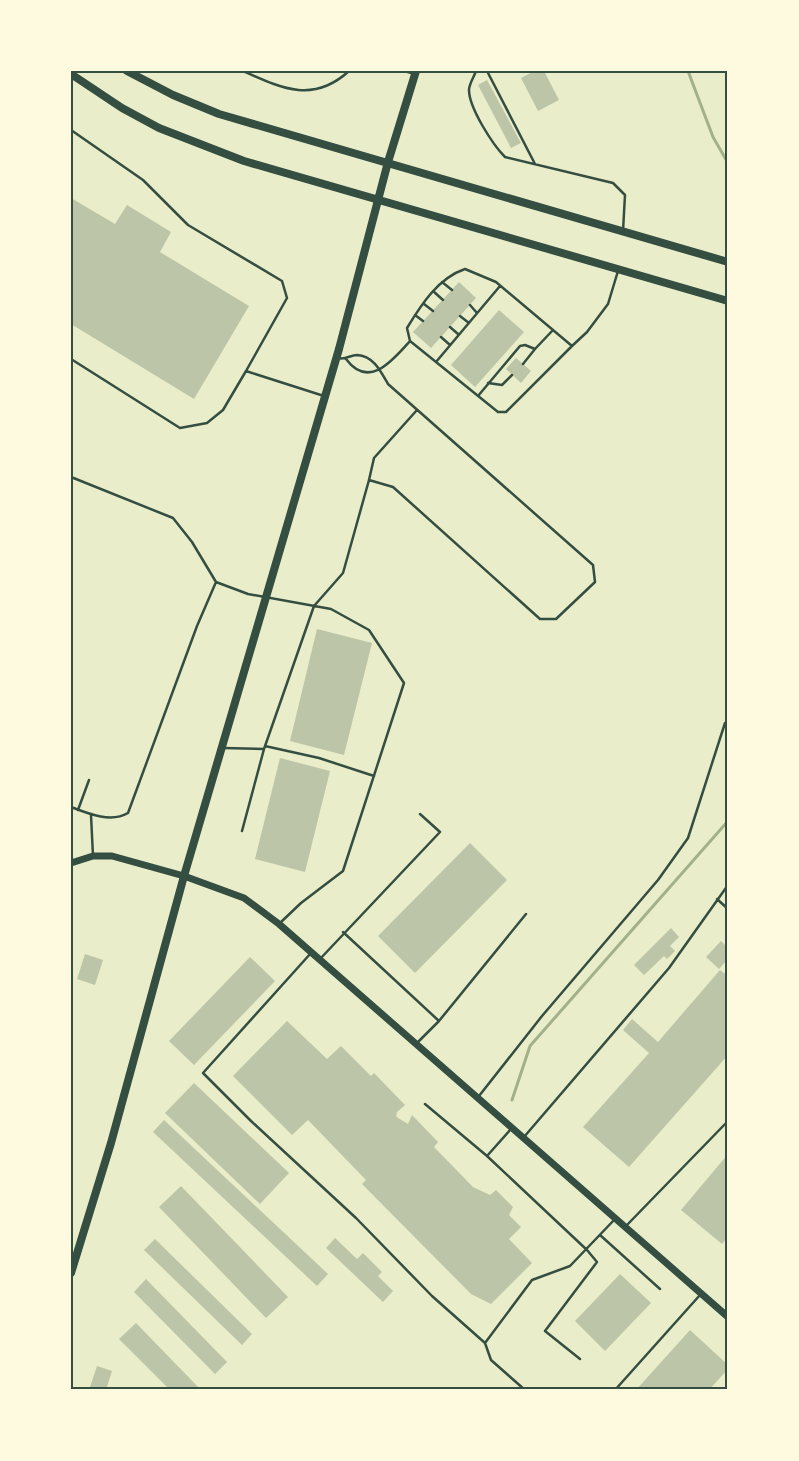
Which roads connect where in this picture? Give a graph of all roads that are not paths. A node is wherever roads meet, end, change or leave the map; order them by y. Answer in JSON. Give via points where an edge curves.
{"nodes":[{"id":1,"x":127,"y":71,"type":"edge"},
{"id":2,"x":243,"y":71,"type":"edge"},
{"id":3,"x":349,"y":71,"type":"edge"},
{"id":4,"x":404,"y":71,"type":"edge"},
{"id":5,"x":476,"y":71,"type":"edge"},
{"id":6,"x":488,"y":71,"type":"edge"},
{"id":7,"x":416,"y":73,"type":"edge"},
{"id":8,"x":71,"y":74,"type":"edge"},
{"id":9,"x":71,"y":130,"type":"edge"},
{"id":10,"x":388,"y":162,"type":"junction"},
{"id":11,"x":535,"y":164,"type":"junction"},
{"id":12,"x":378,"y":200,"type":"junction"},
{"id":13,"x":624,"y":232,"type":"junction"},
{"id":14,"x":728,"y":262,"type":"edge"},
{"id":15,"x":618,"y":269,"type":"junction"},
{"id":16,"x":442,"y":282,"type":"junction"},
{"id":17,"x":500,"y":286,"type":"junction"},
{"id":18,"x":452,"y":290,"type":"dead end"},
{"id":19,"x":434,"y":291,"type":"junction"},
{"id":20,"x":443,"y":300,"type":"dead end"},
{"id":21,"x":728,"y":301,"type":"edge"},
{"id":22,"x":424,"y":304,"type":"junction"},
{"id":23,"x":470,"y":305,"type":"dead end"},
{"id":24,"x":433,"y":311,"type":"dead end"},
{"id":25,"x":478,"y":313,"type":"junction"},
{"id":26,"x":416,"y":315,"type":"junction"},
{"id":27,"x":460,"y":316,"type":"dead end"},
{"id":28,"x":423,"y":321,"type":"dead end"},
{"id":29,"x":469,"y":323,"type":"junction"},
{"id":30,"x":450,"y":327,"type":"dead end"},
{"id":31,"x":553,"y":330,"type":"junction"},
{"id":32,"x":459,"y":335,"type":"junction"},
{"id":33,"x":441,"y":337,"type":"dead end"},
{"id":34,"x":410,"y":341,"type":"junction"},
{"id":35,"x":450,"y":345,"type":"junction"},
{"id":36,"x":572,"y":346,"type":"junction"},
{"id":37,"x":535,"y":349,"type":"junction"},
{"id":38,"x":336,"y":357,"type":"junction"},
{"id":39,"x":71,"y":360,"type":"edge"},
{"id":40,"x":346,"y":360,"type":"junction"},
{"id":41,"x":436,"y":362,"type":"junction"},
{"id":42,"x":522,"y":364,"type":"dead end"},
{"id":43,"x":379,"y":369,"type":"junction"},
{"id":44,"x":246,"y":371,"type":"junction"},
{"id":45,"x":512,"y":375,"type":"dead end"},
{"id":46,"x":488,"y":383,"type":"junction"},
{"id":47,"x":324,"y":396,"type":"junction"},
{"id":48,"x":478,"y":396,"type":"junction"},
{"id":49,"x":417,"y":410,"type":"junction"},
{"id":50,"x":71,"y":477,"type":"edge"},
{"id":51,"x":369,"y":480,"type":"junction"},
{"id":52,"x":216,"y":582,"type":"junction"},
{"id":53,"x":267,"y":597,"type":"junction"},
{"id":54,"x":314,"y":606,"type":"junction"},
{"id":55,"x":725,"y":723,"type":"dead end"},
{"id":56,"x":223,"y":748,"type":"junction"},
{"id":57,"x":264,"y":748,"type":"junction"},
{"id":58,"x":374,"y":776,"type":"junction"},
{"id":59,"x":89,"y":780,"type":"dead end"},
{"id":60,"x":71,"y":807,"type":"edge"},
{"id":61,"x":78,"y":810,"type":"junction"},
{"id":62,"x":420,"y":814,"type":"dead end"},
{"id":63,"x":92,"y":815,"type":"junction"},
{"id":64,"x":242,"y":831,"type":"dead end"},
{"id":65,"x":93,"y":856,"type":"junction"},
{"id":66,"x":71,"y":863,"type":"edge"},
{"id":67,"x":184,"y":876,"type":"junction"},
{"id":68,"x":728,"y":885,"type":"edge"},
{"id":69,"x":717,"y":900,"type":"junction"},
{"id":70,"x":728,"y":909,"type":"edge"},
{"id":71,"x":526,"y":914,"type":"dead end"},
{"id":72,"x":279,"y":924,"type":"junction"},
{"id":73,"x":343,"y":932,"type":"junction"},
{"id":74,"x":311,"y":953,"type":"junction"},
{"id":75,"x":319,"y":960,"type":"junction"},
{"id":76,"x":439,"y":1020,"type":"junction"},
{"id":77,"x":416,"y":1044,"type":"junction"},
{"id":78,"x":478,"y":1098,"type":"junction"},
{"id":79,"x":425,"y":1104,"type":"dead end"},
{"id":80,"x":728,"y":1120,"type":"edge"},
{"id":81,"x":512,"y":1128,"type":"junction"},
{"id":82,"x":524,"y":1137,"type":"junction"},
{"id":83,"x":487,"y":1156,"type":"junction"},
{"id":84,"x":615,"y":1219,"type":"junction"},
{"id":85,"x":625,"y":1227,"type":"junction"},
{"id":86,"x":600,"y":1235,"type":"junction"},
{"id":87,"x":587,"y":1250,"type":"junction"},
{"id":88,"x":71,"y":1273,"type":"edge"},
{"id":89,"x":660,"y":1289,"type":"dead end"},
{"id":90,"x":701,"y":1294,"type":"junction"},
{"id":91,"x":728,"y":1317,"type":"edge"},
{"id":92,"x":485,"y":1343,"type":"junction"},
{"id":93,"x":580,"y":1359,"type":"dead end"},
{"id":94,"x":525,"y":1390,"type":"edge"},
{"id":95,"x":615,"y":1390,"type":"edge"}],
"edges":[{"from":1,"to":10,"type":"main road","via":[[220,114]]},
{"from":2,"to":3,"type":"lane","via":[[270,84],[293,90],[322,89]]},
{"from":4,"to":7,"type":"lane"},
{"from":5,"to":11,"type":"lane","via":[[469,90],[494,146],[505,158]]},
{"from":6,"to":11,"type":"lane"},
{"from":7,"to":10,"type":"main road"},
{"from":8,"to":12,"type":"main road","via":[[122,108],[184,138],[244,161]]},
{"from":9,"to":44,"type":"lane","via":[[143,180],[188,225],[282,281],[287,298]]},
{"from":10,"to":12,"type":"main road"},
{"from":10,"to":13,"type":"main road"},
{"from":11,"to":13,"type":"lane","via":[[613,183],[624,194]]},
{"from":12,"to":15,"type":"main road"},
{"from":12,"to":38,"type":"main road"},
{"from":13,"to":14,"type":"main road"},
{"from":15,"to":21,"type":"main road"},
{"from":15,"to":36,"type":"lane","via":[[608,304]]},
{"from":16,"to":17,"type":"lane","via":[[465,269]]},
{"from":16,"to":18,"type":"lane"},
{"from":16,"to":19,"type":"lane"},
{"from":17,"to":25,"type":"lane"},
{"from":17,"to":31,"type":"lane"},
{"from":19,"to":20,"type":"lane"},
{"from":19,"to":22,"type":"lane"},
{"from":22,"to":24,"type":"lane"},
{"from":22,"to":26,"type":"lane"},
{"from":23,"to":25,"type":"lane"},
{"from":25,"to":29,"type":"lane"},
{"from":26,"to":28,"type":"lane"},
{"from":26,"to":34,"type":"lane","via":[[407,328]]},
{"from":27,"to":29,"type":"lane"},
{"from":29,"to":32,"type":"lane"},
{"from":30,"to":32,"type":"lane"},
{"from":31,"to":36,"type":"lane"},
{"from":31,"to":37,"type":"lane"},
{"from":32,"to":35,"type":"lane"},
{"from":33,"to":35,"type":"lane"},
{"from":34,"to":41,"type":"lane"},
{"from":34,"to":43,"type":"lane","via":[[387,367]]},
{"from":35,"to":41,"type":"lane"},
{"from":36,"to":48,"type":"lane","via":[[506,412],[498,412]]},
{"from":37,"to":42,"type":"lane"},
{"from":37,"to":46,"type":"lane","via":[[520,346]]},
{"from":38,"to":40,"type":"lane"},
{"from":38,"to":47,"type":"main road"},
{"from":39,"to":44,"type":"lane","via":[[180,428],[207,423],[222,410]]},
{"from":40,"to":43,"type":"lane","via":[[353,368],[369,373]]},
{"from":40,"to":43,"type":"lane","via":[[356,355],[371,359]]},
{"from":41,"to":48,"type":"lane"},
{"from":43,"to":49,"type":"lane","via":[[388,384]]},
{"from":44,"to":47,"type":"lane"},
{"from":45,"to":46,"type":"lane","via":[[502,385]]},
{"from":46,"to":48,"type":"lane"},
{"from":47,"to":53,"type":"main road"},
{"from":49,"to":51,"type":"lane","via":[[374,458]]},
{"from":49,"to":51,"type":"lane","via":[[593,566],[596,582],[556,619],[540,619],[393,487]]},
{"from":50,"to":52,"type":"lane","via":[[172,518],[192,542]]},
{"from":51,"to":54,"type":"lane","via":[[343,573]]},
{"from":52,"to":53,"type":"lane"},
{"from":52,"to":63,"type":"lane","via":[[128,813],[119,818]]},
{"from":53,"to":54,"type":"lane"},
{"from":53,"to":56,"type":"main road"},
{"from":54,"to":57,"type":"lane"},
{"from":54,"to":58,"type":"lane","via":[[331,608],[369,630],[404,683]]},
{"from":55,"to":78,"type":"lane","via":[[688,838],[658,880],[542,1016]]},
{"from":56,"to":57,"type":"lane"},
{"from":56,"to":67,"type":"main road"},
{"from":57,"to":58,"type":"lane","via":[[319,758]]},
{"from":57,"to":64,"type":"lane"},
{"from":58,"to":72,"type":"lane","via":[[343,871]]},
{"from":59,"to":61,"type":"lane"},
{"from":60,"to":61,"type":"lane"},
{"from":61,"to":63,"type":"lane"},
{"from":62,"to":73,"type":"lane","via":[[440,832]]},
{"from":63,"to":65,"type":"lane"},
{"from":65,"to":66,"type":"street"},
{"from":65,"to":67,"type":"street","via":[[112,856]]},
{"from":67,"to":72,"type":"street","via":[[244,898]]},
{"from":67,"to":88,"type":"main road","via":[[111,1143]]},
{"from":68,"to":69,"type":"lane"},
{"from":69,"to":70,"type":"lane"},
{"from":69,"to":82,"type":"lane","via":[[668,968]]},
{"from":71,"to":76,"type":"lane"},
{"from":72,"to":74,"type":"street"},
{"from":73,"to":75,"type":"lane"},
{"from":73,"to":76,"type":"lane"},
{"from":74,"to":75,"type":"street"},
{"from":74,"to":92,"type":"lane","via":[[203,1073],[356,1218],[432,1296]]},
{"from":75,"to":77,"type":"street"},
{"from":76,"to":77,"type":"lane"},
{"from":77,"to":78,"type":"street"},
{"from":78,"to":81,"type":"street"},
{"from":79,"to":83,"type":"lane"},
{"from":80,"to":85,"type":"lane"},
{"from":81,"to":82,"type":"street"},
{"from":81,"to":83,"type":"lane"},
{"from":82,"to":84,"type":"street"},
{"from":83,"to":87,"type":"lane"},
{"from":84,"to":85,"type":"street"},
{"from":84,"to":86,"type":"lane"},
{"from":85,"to":90,"type":"street"},
{"from":86,"to":87,"type":"lane"},
{"from":86,"to":89,"type":"lane"},
{"from":87,"to":92,"type":"lane","via":[[570,1266],[532,1280]]},
{"from":87,"to":93,"type":"lane","via":[[597,1262],[545,1331]]},
{"from":90,"to":91,"type":"street"},
{"from":90,"to":95,"type":"lane"},
{"from":92,"to":94,"type":"lane","via":[[491,1360]]}]}
